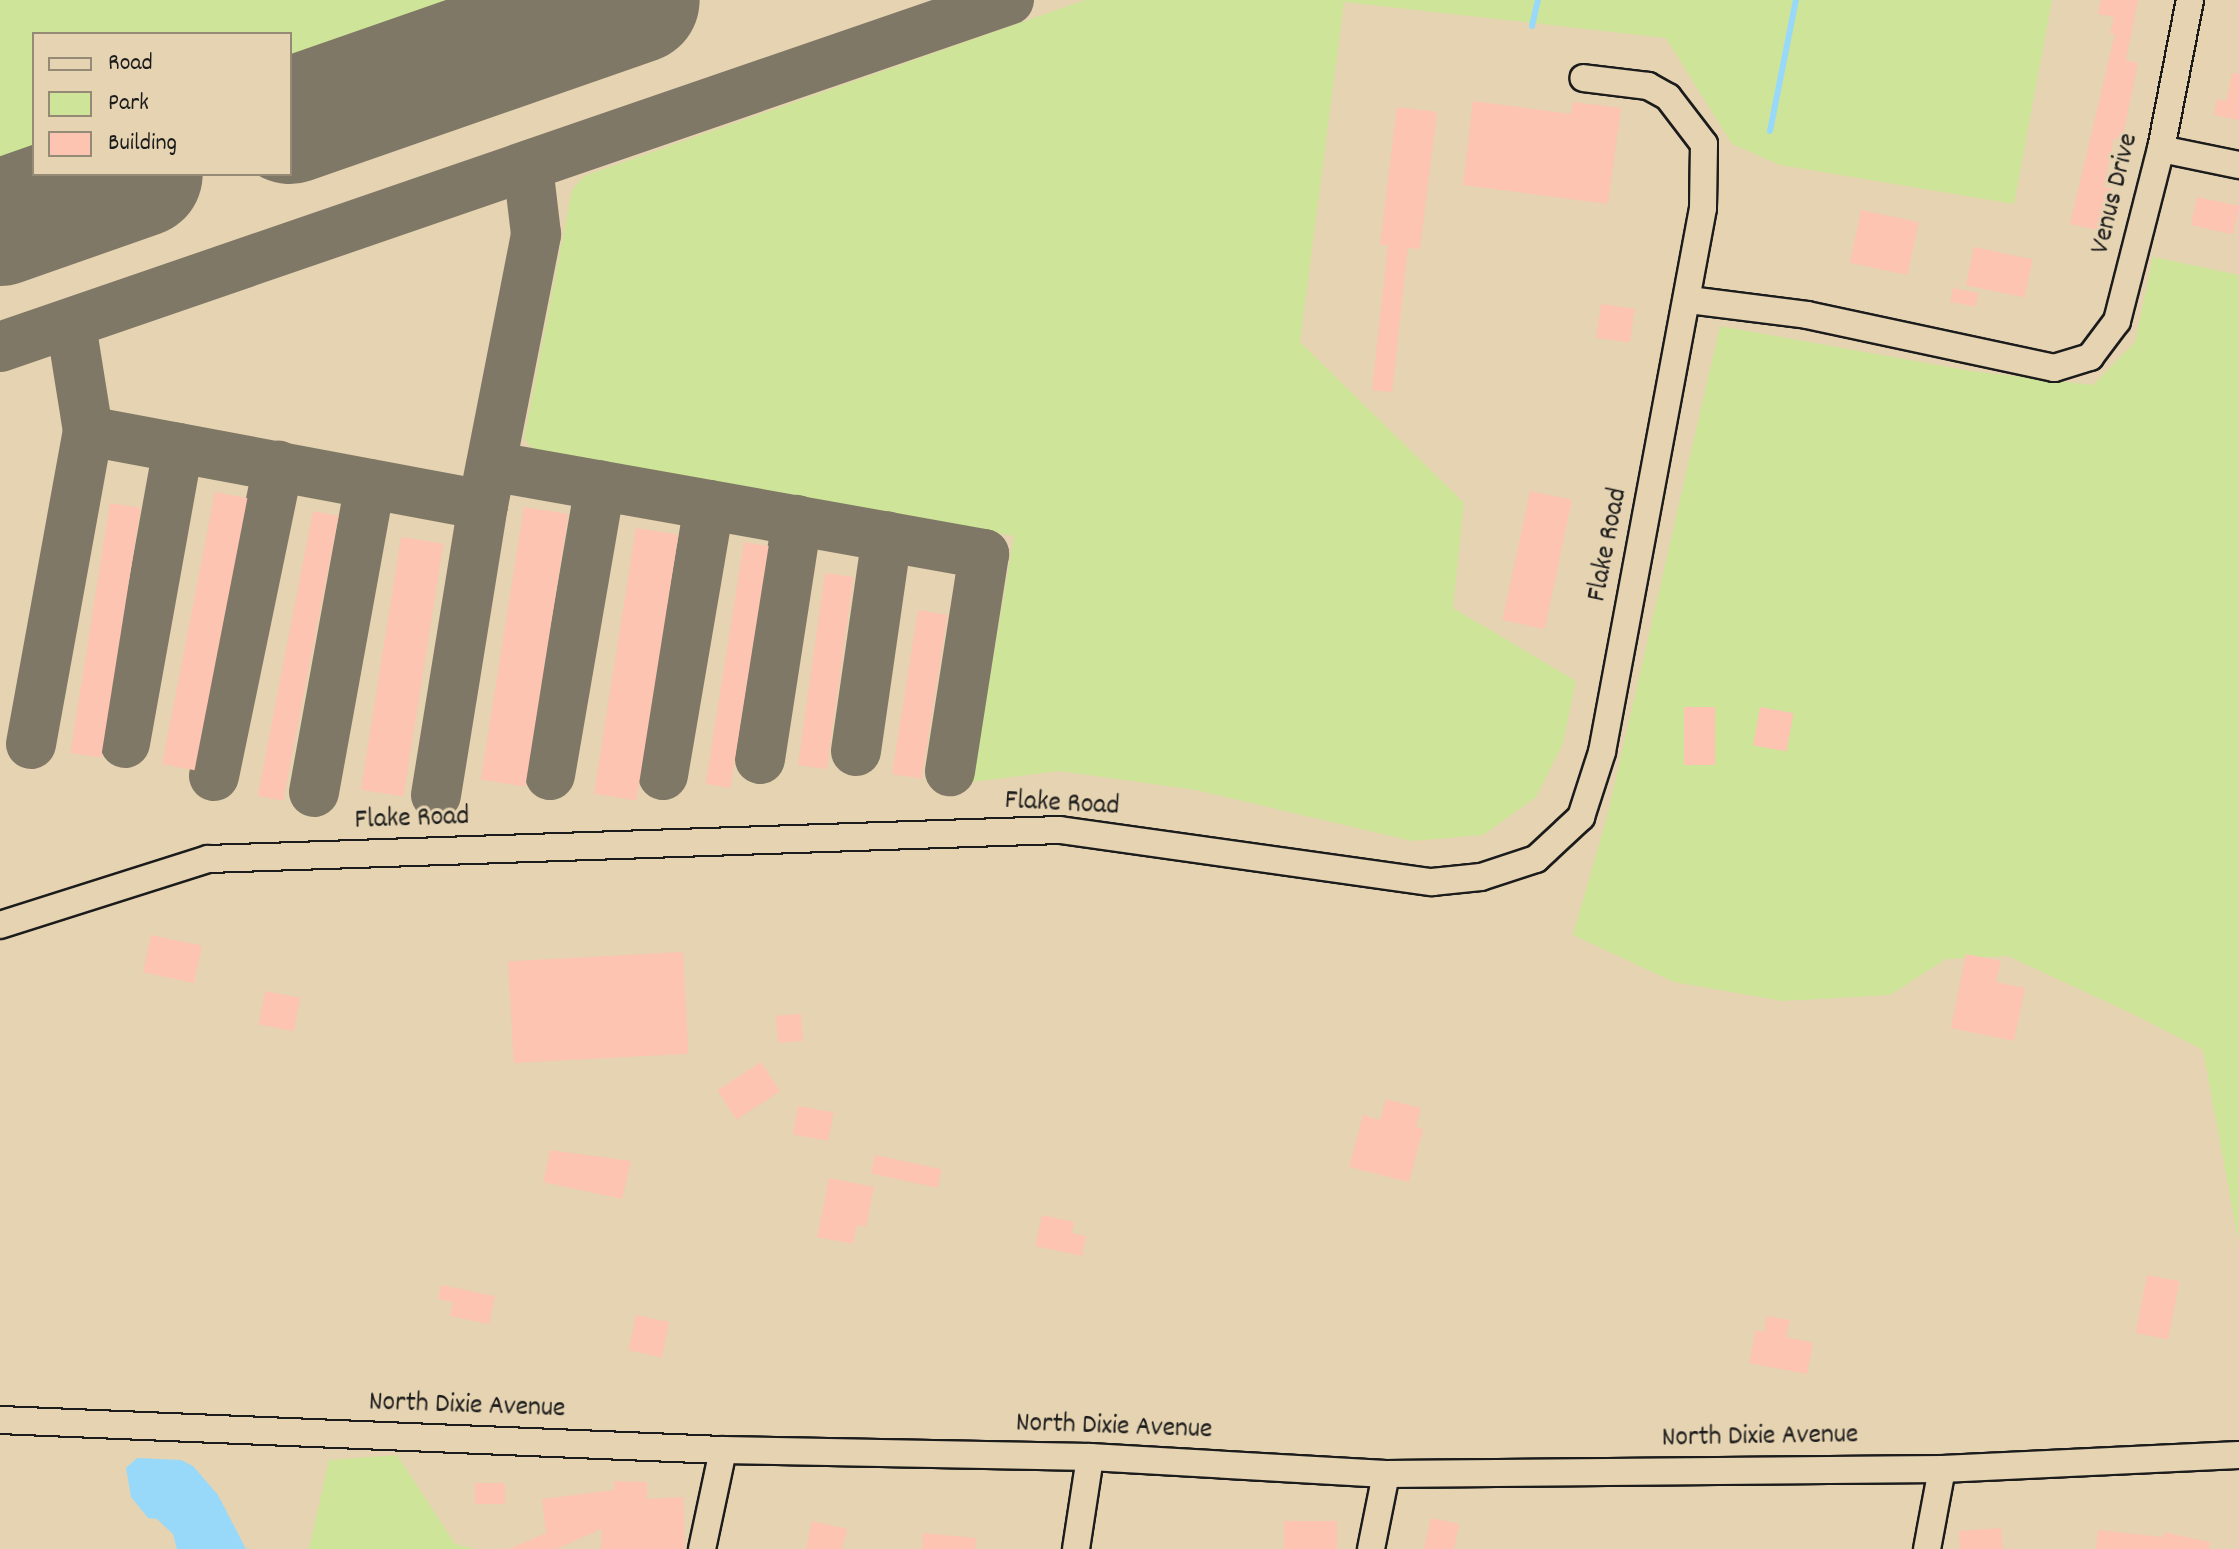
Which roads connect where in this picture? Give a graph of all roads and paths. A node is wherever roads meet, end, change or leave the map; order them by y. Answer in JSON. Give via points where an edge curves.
{"nodes":[{"id":1,"x":2190,"y":0,"type":"edge"},
{"id":2,"x":1583,"y":78,"type":"dead end"},
{"id":3,"x":2161,"y":149,"type":"junction"},
{"id":4,"x":2239,"y":165,"type":"edge"},
{"id":5,"x":1689,"y":300,"type":"junction"},
{"id":6,"x":0,"y":925,"type":"edge"},
{"id":7,"x":0,"y":1420,"type":"edge"},
{"id":8,"x":723,"y":1450,"type":"junction"},
{"id":9,"x":2233,"y":1455,"type":"edge"},
{"id":10,"x":1090,"y":1457,"type":"junction"},
{"id":11,"x":1942,"y":1469,"type":"junction"},
{"id":12,"x":1386,"y":1474,"type":"junction"},
{"id":13,"x":702,"y":1549,"type":"edge"},
{"id":14,"x":1076,"y":1549,"type":"edge"},
{"id":15,"x":1371,"y":1549,"type":"edge"},
{"id":16,"x":1927,"y":1549,"type":"edge"}],
"edges":[{"from":1,"to":3,"type":"street","name":"Venus Drive"},
{"from":2,"to":5,"type":"street","name":"Flake Road","via":[[1648,86],[1668,97],[1704,144],[1703,208]]},
{"from":3,"to":4,"type":"street"},
{"from":3,"to":5,"type":"street","name":"Venus Drive","via":[[2117,321],[2090,357],[2054,368],[1807,315]]},
{"from":5,"to":6,"type":"street","name":"Flake Road","via":[[1602,752],[1581,817],[1536,859],[1481,877],[1432,882],[1060,830],[208,859]]},
{"from":7,"to":8,"type":"street","name":"North Dixie Avenue"},
{"from":8,"to":10,"type":"street","name":"North Dixie Avenue"},
{"from":8,"to":13,"type":"street"},
{"from":9,"to":11,"type":"street","name":"North Dixie Avenue"},
{"from":10,"to":12,"type":"street","name":"North Dixie Avenue"},
{"from":10,"to":14,"type":"street"},
{"from":11,"to":12,"type":"street","name":"North Dixie Avenue"},
{"from":11,"to":16,"type":"street"},
{"from":12,"to":15,"type":"street"}]}
